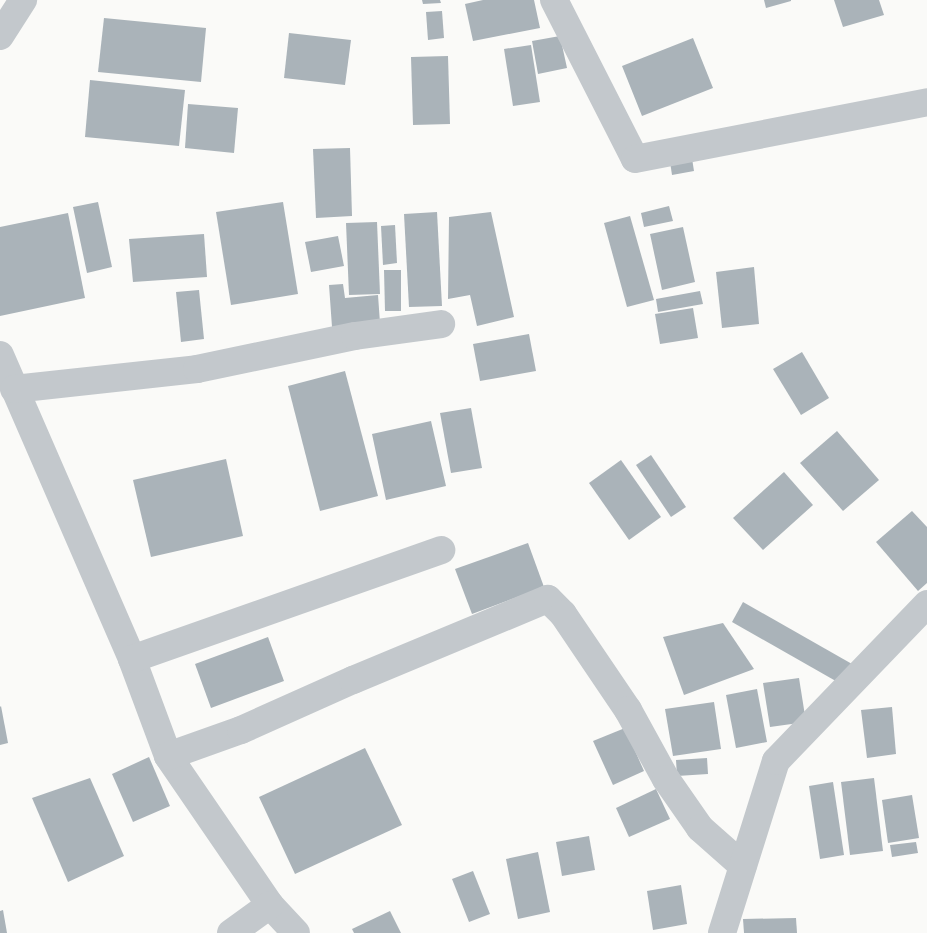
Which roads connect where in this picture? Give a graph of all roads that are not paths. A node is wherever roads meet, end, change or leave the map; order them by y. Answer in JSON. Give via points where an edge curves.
{"nodes":[{"id":1,"x":23,"y":0,"type":"edge"},
{"id":2,"x":554,"y":0,"type":"edge"},
{"id":3,"x":0,"y":36,"type":"edge"},
{"id":4,"x":927,"y":102,"type":"edge"},
{"id":5,"x":441,"y":324,"type":"dead end"},
{"id":6,"x":0,"y":356,"type":"edge"},
{"id":7,"x":14,"y":389,"type":"junction"},
{"id":8,"x":441,"y":550,"type":"dead end"},
{"id":9,"x":927,"y":604,"type":"edge"},
{"id":10,"x":132,"y":659,"type":"junction"},
{"id":11,"x":168,"y":756,"type":"junction"},
{"id":12,"x":743,"y":866,"type":"junction"},
{"id":13,"x":270,"y":905,"type":"junction"},
{"id":14,"x":231,"y":933,"type":"edge"},
{"id":15,"x":296,"y":933,"type":"edge"},
{"id":16,"x":722,"y":933,"type":"edge"}],
"edges":[{"from":1,"to":3,"type":"street"},
{"from":2,"to":4,"type":"street","via":[[634,159]]},
{"from":5,"to":7,"type":"street","via":[[355,336],[198,369]]},
{"from":6,"to":7,"type":"street"},
{"from":7,"to":10,"type":"street"},
{"from":8,"to":10,"type":"street"},
{"from":9,"to":12,"type":"street","via":[[776,761]]},
{"from":10,"to":11,"type":"street"},
{"from":11,"to":12,"type":"street","via":[[242,730],[548,599],[563,614],[622,702],[666,779],[700,828]]},
{"from":11,"to":13,"type":"street"},
{"from":12,"to":16,"type":"street"},
{"from":13,"to":14,"type":"street"},
{"from":13,"to":15,"type":"street"}]}
